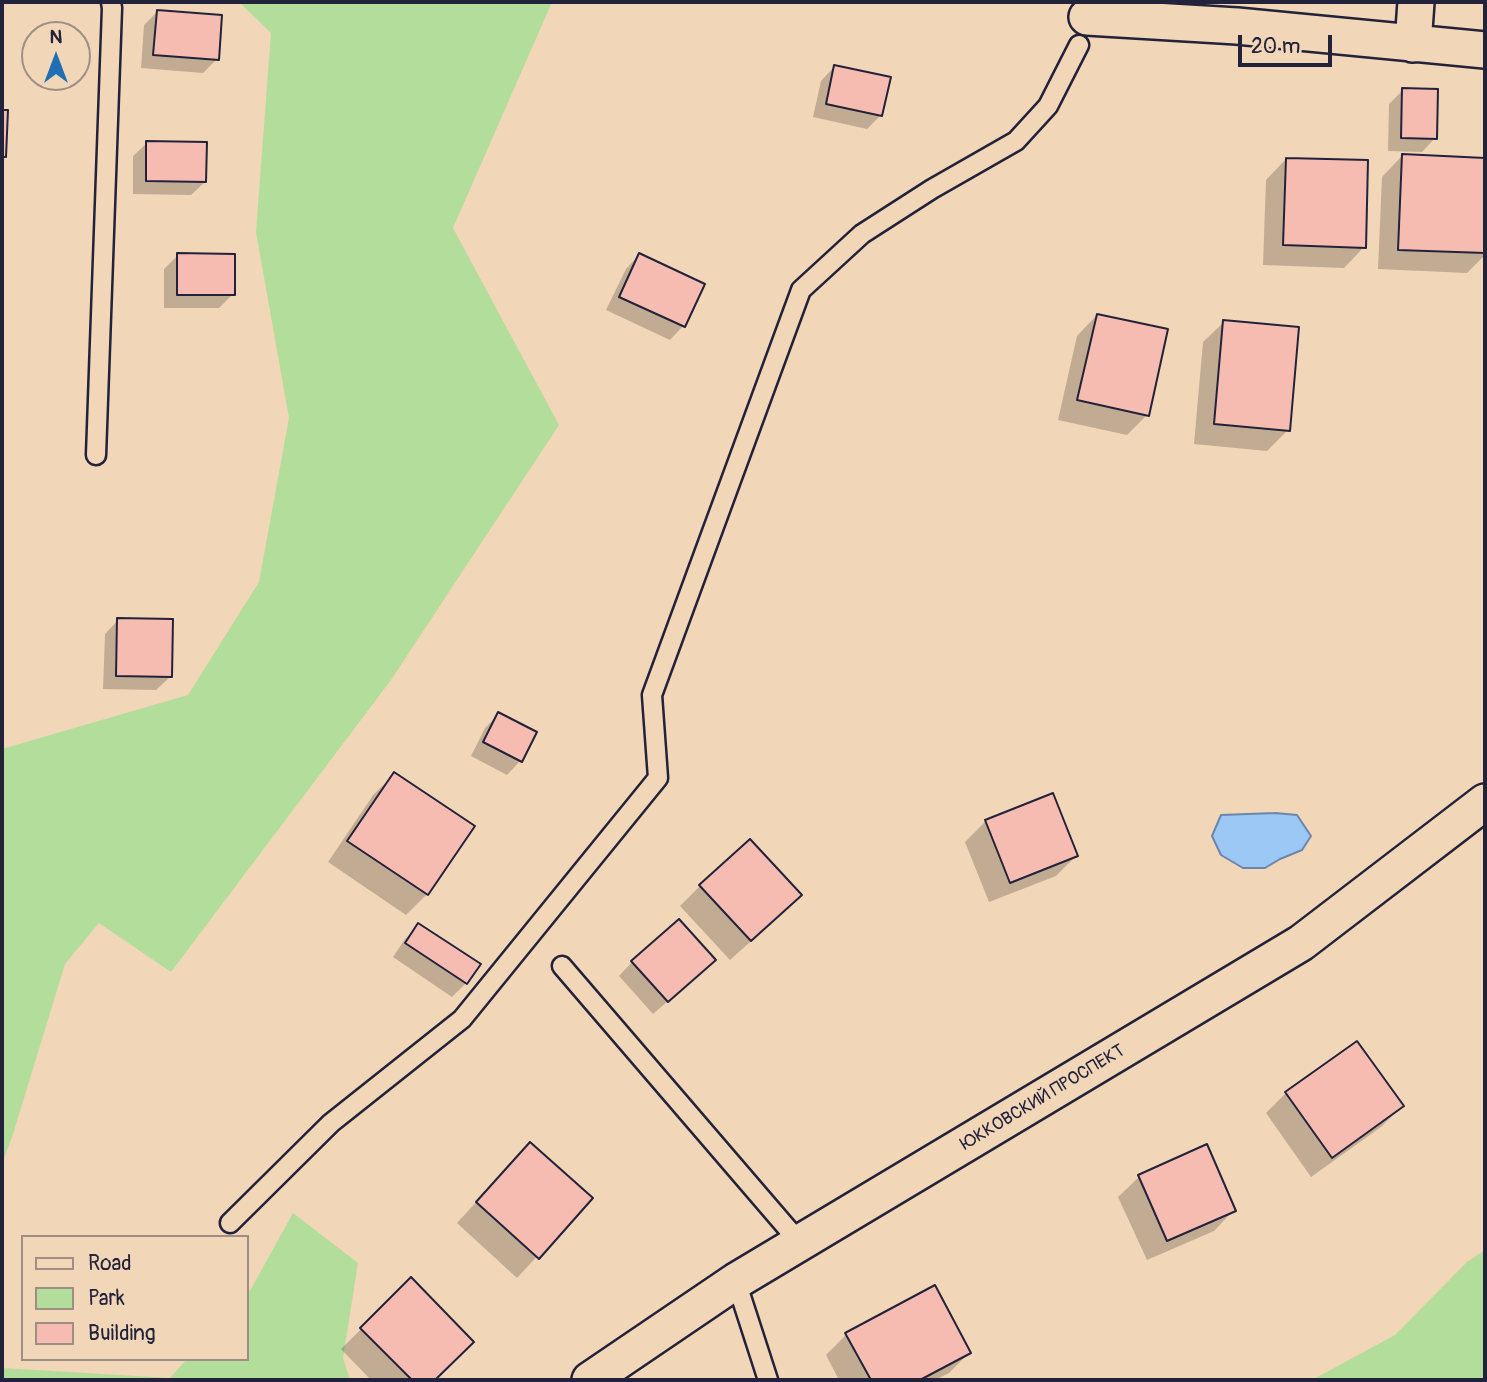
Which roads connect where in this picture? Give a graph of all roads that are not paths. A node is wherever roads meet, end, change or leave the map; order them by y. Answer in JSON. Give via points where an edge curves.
{"nodes":[{"id":1,"x":111,"y":2,"type":"edge"},
{"id":2,"x":1416,"y":2,"type":"edge"},
{"id":3,"x":1085,"y":21,"type":"edge"},
{"id":4,"x":1413,"y":44,"type":"junction"},
{"id":5,"x":1485,"y":50,"type":"edge"},
{"id":6,"x":96,"y":455,"type":"dead end"},
{"id":7,"x":1485,"y":802,"type":"edge"},
{"id":8,"x":562,"y":966,"type":"dead end"},
{"id":9,"x":230,"y":1223,"type":"dead end"},
{"id":10,"x":800,"y":1243,"type":"junction"},
{"id":11,"x":736,"y":1282,"type":"junction"},
{"id":12,"x":590,"y":1380,"type":"edge"},
{"id":13,"x":768,"y":1380,"type":"edge"}],
"edges":[{"from":1,"to":6,"type":"lane"},
{"from":2,"to":4,"type":"street"},
{"from":3,"to":4,"type":"street","via":[[1237,26]]},
{"from":3,"to":9,"type":"lane","via":[[1048,106],[1016,141],[862,234],[801,290],[652,695],[658,778],[462,1019],[331,1123]]},
{"from":4,"to":5,"type":"street"},
{"from":7,"to":10,"type":"street","name":"ЮККОВСКИЙ ПРОСПЕКТ","via":[[1301,943]]},
{"from":8,"to":10,"type":"lane"},
{"from":10,"to":11,"type":"street","name":"ЮККОВСКИЙ ПРОСПЕКТ"},
{"from":11,"to":12,"type":"street","name":"ЮККОВСКИЙ ПРОСПЕКТ"},
{"from":11,"to":13,"type":"lane"}]}
